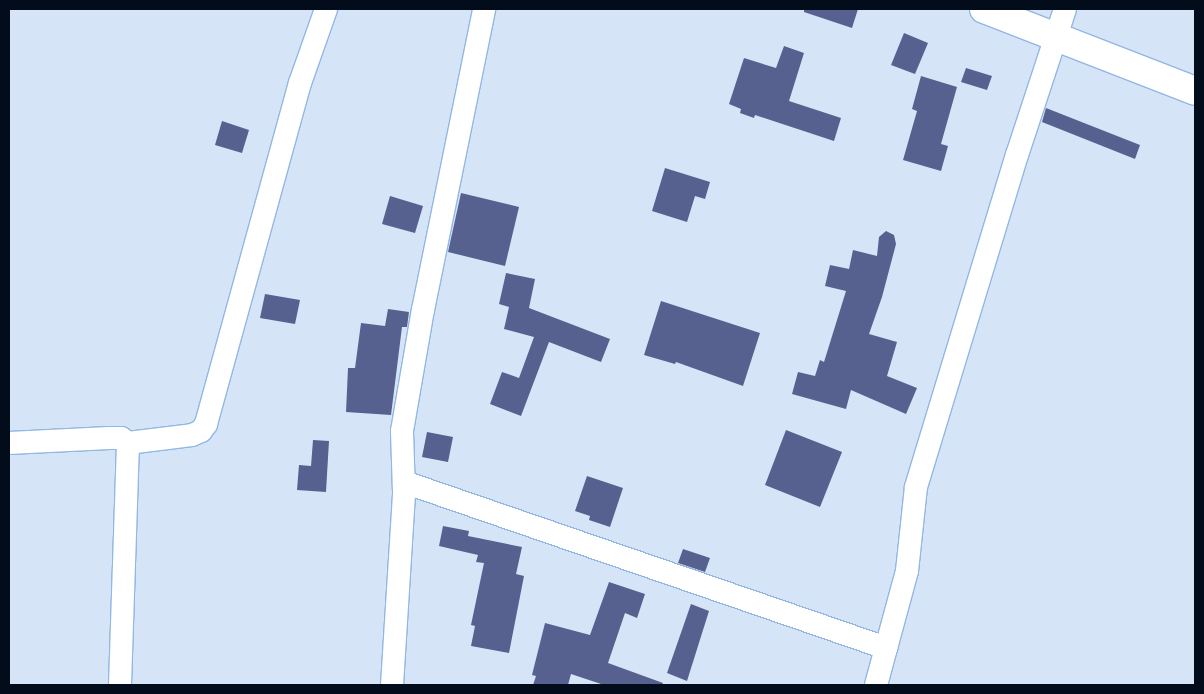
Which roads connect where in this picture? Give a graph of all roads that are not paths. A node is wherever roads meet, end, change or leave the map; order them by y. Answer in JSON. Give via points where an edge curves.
{"nodes":[{"id":1,"x":326,"y":9,"type":"edge"},
{"id":2,"x":484,"y":9,"type":"edge"},
{"id":3,"x":984,"y":9,"type":"edge"},
{"id":4,"x":1065,"y":9,"type":"edge"},
{"id":5,"x":1056,"y":36,"type":"junction"},
{"id":6,"x":1195,"y":91,"type":"edge"},
{"id":7,"x":9,"y":443,"type":"edge"},
{"id":8,"x":128,"y":443,"type":"junction"},
{"id":9,"x":404,"y":482,"type":"junction"},
{"id":10,"x":886,"y":648,"type":"junction"},
{"id":11,"x":120,"y":685,"type":"edge"},
{"id":12,"x":392,"y":685,"type":"edge"},
{"id":13,"x":876,"y":685,"type":"edge"}],
"edges":[{"from":1,"to":8,"type":"street","via":[[300,83],[206,424],[192,435]]},
{"from":2,"to":9,"type":"street","via":[[402,431]]},
{"from":3,"to":5,"type":"main road"},
{"from":4,"to":5,"type":"street"},
{"from":5,"to":6,"type":"main road"},
{"from":5,"to":10,"type":"street","via":[[916,487],[907,571]]},
{"from":7,"to":8,"type":"street","via":[[109,438],[121,438]]},
{"from":8,"to":11,"type":"street"},
{"from":9,"to":10,"type":"street"},
{"from":9,"to":12,"type":"street"},
{"from":10,"to":13,"type":"street"}]}
